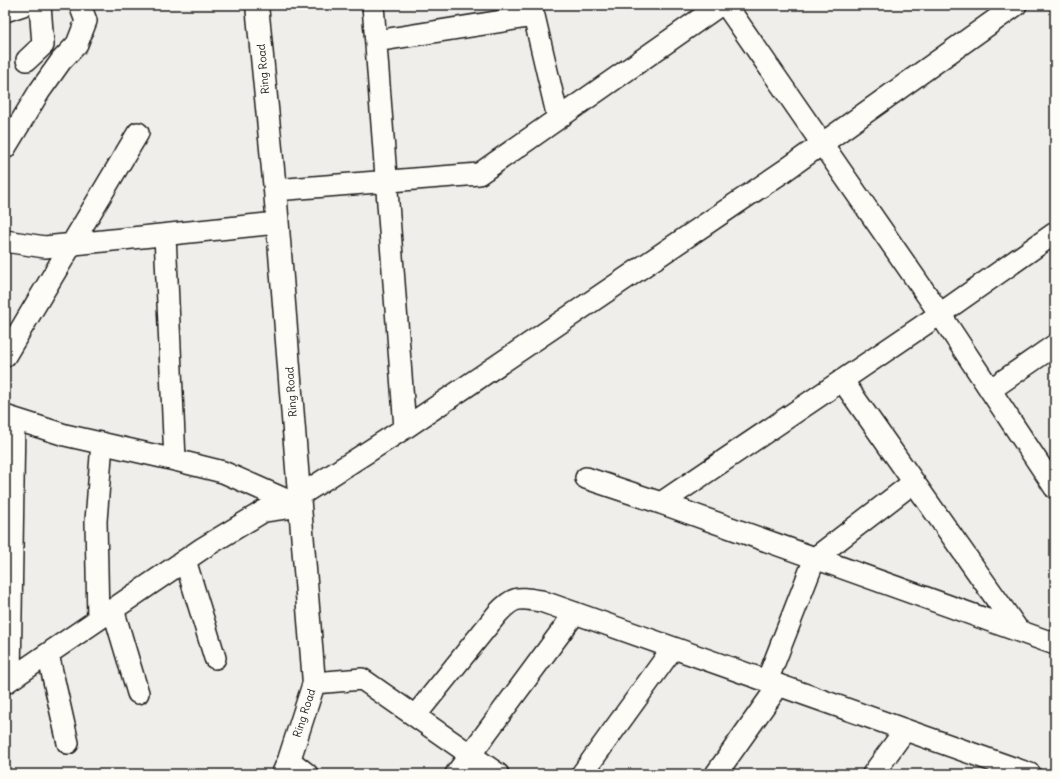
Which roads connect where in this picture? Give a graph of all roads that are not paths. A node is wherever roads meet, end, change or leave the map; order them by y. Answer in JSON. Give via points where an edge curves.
{"nodes":[{"id":1,"x":23,"y":5,"type":"edge"},
{"id":2,"x":40,"y":5,"type":"edge"},
{"id":3,"x":80,"y":5,"type":"edge"},
{"id":4,"x":257,"y":5,"type":"edge"},
{"id":5,"x":373,"y":5,"type":"edge"},
{"id":6,"x":720,"y":5,"type":"edge"},
{"id":7,"x":726,"y":5,"type":"edge"},
{"id":8,"x":1016,"y":5,"type":"edge"},
{"id":9,"x":5,"y":11,"type":"edge"},
{"id":10,"x":376,"y":40,"type":"junction"},
{"id":11,"x":27,"y":60,"type":"dead end"},
{"id":12,"x":558,"y":118,"type":"junction"},
{"id":13,"x":138,"y":133,"type":"dead end"},
{"id":14,"x":822,"y":144,"type":"junction"},
{"id":15,"x":5,"y":148,"type":"edge"},
{"id":16,"x":386,"y":181,"type":"junction"},
{"id":17,"x":275,"y":190,"type":"junction"},
{"id":18,"x":277,"y":223,"type":"junction"},
{"id":19,"x":1055,"y":233,"type":"edge"},
{"id":20,"x":165,"y":234,"type":"junction"},
{"id":21,"x":5,"y":241,"type":"edge"},
{"id":22,"x":71,"y":244,"type":"junction"},
{"id":23,"x":940,"y":314,"type":"junction"},
{"id":24,"x":1055,"y":345,"type":"edge"},
{"id":25,"x":5,"y":356,"type":"edge"},
{"id":26,"x":842,"y":380,"type":"junction"},
{"id":27,"x":990,"y":390,"type":"junction"},
{"id":28,"x":9,"y":418,"type":"edge"},
{"id":29,"x":405,"y":428,"type":"junction"},
{"id":30,"x":102,"y":443,"type":"junction"},
{"id":31,"x":175,"y":460,"type":"junction"},
{"id":32,"x":586,"y":478,"type":"dead end"},
{"id":33,"x":914,"y":482,"type":"junction"},
{"id":34,"x":1055,"y":488,"type":"edge"},
{"id":35,"x":299,"y":501,"type":"junction"},
{"id":36,"x":661,"y":503,"type":"junction"},
{"id":37,"x":815,"y":558,"type":"junction"},
{"id":38,"x":185,"y":560,"type":"junction"},
{"id":39,"x":575,"y":613,"type":"junction"},
{"id":40,"x":106,"y":614,"type":"junction"},
{"id":41,"x":1018,"y":630,"type":"junction"},
{"id":42,"x":1055,"y":644,"type":"edge"},
{"id":43,"x":673,"y":648,"type":"junction"},
{"id":44,"x":48,"y":654,"type":"junction"},
{"id":45,"x":215,"y":658,"type":"dead end"},
{"id":46,"x":8,"y":681,"type":"edge"},
{"id":47,"x":314,"y":683,"type":"junction"},
{"id":48,"x":773,"y":683,"type":"junction"},
{"id":49,"x":138,"y":693,"type":"dead end"},
{"id":50,"x":415,"y":716,"type":"junction"},
{"id":51,"x":905,"y":730,"type":"junction"},
{"id":52,"x":68,"y":743,"type":"dead end"},
{"id":53,"x":471,"y":755,"type":"junction"},
{"id":54,"x":286,"y":767,"type":"edge"},
{"id":55,"x":307,"y":774,"type":"edge"},
{"id":56,"x":456,"y":774,"type":"edge"},
{"id":57,"x":498,"y":774,"type":"edge"},
{"id":58,"x":582,"y":774,"type":"edge"},
{"id":59,"x":716,"y":774,"type":"edge"},
{"id":60,"x":874,"y":774,"type":"edge"},
{"id":61,"x":1030,"y":774,"type":"edge"}],
"edges":[{"from":1,"to":9,"type":"street"},
{"from":2,"to":11,"type":"street","via":[[43,45]]},
{"from":3,"to":15,"type":"street","via":[[86,21],[77,44],[61,61]]},
{"from":4,"to":17,"type":"highway","name":"Ring Road"},
{"from":5,"to":10,"type":"street"},
{"from":6,"to":12,"type":"street"},
{"from":7,"to":14,"type":"street"},
{"from":8,"to":14,"type":"street"},
{"from":10,"to":12,"type":"street","via":[[534,16]]},
{"from":10,"to":16,"type":"street"},
{"from":12,"to":16,"type":"street","via":[[479,174]]},
{"from":13,"to":22,"type":"street"},
{"from":14,"to":23,"type":"street"},
{"from":14,"to":29,"type":"street"},
{"from":16,"to":17,"type":"street"},
{"from":16,"to":29,"type":"street"},
{"from":17,"to":18,"type":"highway","name":"Ring Road"},
{"from":18,"to":20,"type":"street"},
{"from":18,"to":35,"type":"highway","name":"Ring Road"},
{"from":19,"to":23,"type":"street"},
{"from":20,"to":22,"type":"street"},
{"from":20,"to":31,"type":"street"},
{"from":21,"to":22,"type":"street","via":[[45,247]]},
{"from":22,"to":25,"type":"street"},
{"from":23,"to":26,"type":"street"},
{"from":23,"to":27,"type":"street"},
{"from":24,"to":27,"type":"street"},
{"from":26,"to":33,"type":"street"},
{"from":26,"to":36,"type":"street"},
{"from":27,"to":34,"type":"street"},
{"from":28,"to":30,"type":"street"},
{"from":28,"to":46,"type":"street"},
{"from":29,"to":35,"type":"street"},
{"from":30,"to":31,"type":"street"},
{"from":30,"to":40,"type":"street","via":[[96,521]]},
{"from":31,"to":35,"type":"street","via":[[223,472]]},
{"from":32,"to":36,"type":"street"},
{"from":33,"to":37,"type":"street"},
{"from":33,"to":41,"type":"street"},
{"from":35,"to":38,"type":"street","via":[[264,511]]},
{"from":35,"to":47,"type":"highway","name":"Ring Road"},
{"from":36,"to":37,"type":"street"},
{"from":37,"to":41,"type":"street"},
{"from":37,"to":48,"type":"street"},
{"from":38,"to":40,"type":"street"},
{"from":38,"to":45,"type":"street"},
{"from":39,"to":43,"type":"street"},
{"from":39,"to":50,"type":"street","via":[[541,601],[521,598],[509,602]]},
{"from":39,"to":53,"type":"street"},
{"from":40,"to":44,"type":"street"},
{"from":40,"to":49,"type":"street"},
{"from":41,"to":42,"type":"street"},
{"from":43,"to":48,"type":"street"},
{"from":43,"to":58,"type":"street"},
{"from":44,"to":46,"type":"street"},
{"from":44,"to":52,"type":"street"},
{"from":47,"to":50,"type":"street","via":[[362,679]]},
{"from":47,"to":54,"type":"highway","name":"Ring Road"},
{"from":48,"to":51,"type":"street"},
{"from":48,"to":59,"type":"street"},
{"from":50,"to":53,"type":"street"},
{"from":51,"to":60,"type":"street"},
{"from":51,"to":61,"type":"street"},
{"from":53,"to":56,"type":"street"},
{"from":53,"to":57,"type":"street"},
{"from":54,"to":55,"type":"street"}]}
